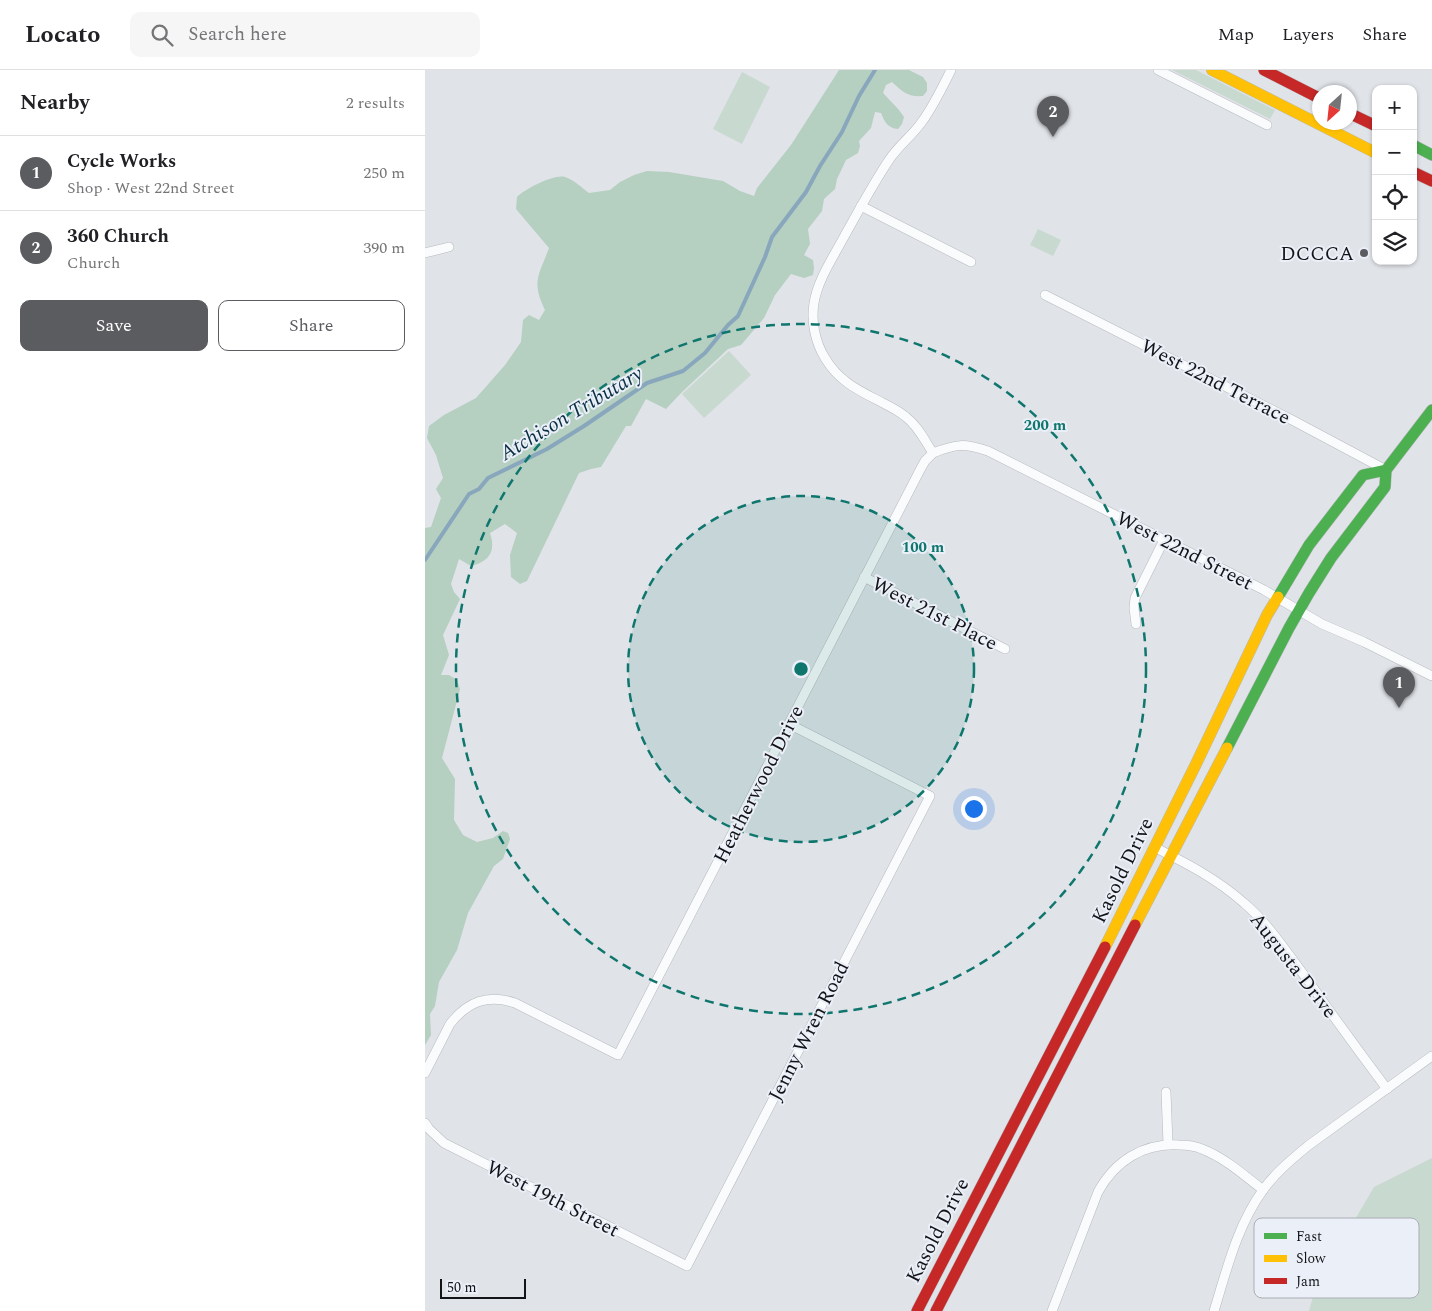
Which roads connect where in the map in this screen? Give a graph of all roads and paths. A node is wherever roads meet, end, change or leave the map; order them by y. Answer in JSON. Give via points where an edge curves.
{"nodes":[{"id":1,"x":951,"y":70,"type":"edge"},
{"id":2,"x":1158,"y":70,"type":"edge"},
{"id":3,"x":1212,"y":70,"type":"edge"},
{"id":4,"x":1264,"y":70,"type":"edge"},
{"id":5,"x":1312,"y":94,"type":"edge"},
{"id":6,"x":1357,"y":117,"type":"edge"},
{"id":7,"x":1372,"y":124,"type":"edge"},
{"id":8,"x":1267,"y":125,"type":"dead end"},
{"id":9,"x":1417,"y":147,"type":"edge"},
{"id":10,"x":1372,"y":151,"type":"edge"},
{"id":11,"x":1432,"y":155,"type":"edge"},
{"id":12,"x":1417,"y":174,"type":"edge"},
{"id":13,"x":1432,"y":181,"type":"edge"},
{"id":14,"x":861,"y":206,"type":"junction"},
{"id":15,"x":449,"y":246,"type":"dead end"},
{"id":16,"x":425,"y":253,"type":"edge"},
{"id":17,"x":971,"y":262,"type":"dead end"},
{"id":18,"x":1045,"y":295,"type":"dead end"},
{"id":19,"x":1432,"y":410,"type":"edge"},
{"id":20,"x":933,"y":453,"type":"junction"},
{"id":21,"x":1386,"y":470,"type":"junction"},
{"id":22,"x":1164,"y":540,"type":"junction"},
{"id":23,"x":864,"y":577,"type":"junction"},
{"id":24,"x":1277,"y":598,"type":"junction"},
{"id":25,"x":1299,"y":610,"type":"junction"},
{"id":26,"x":1136,"y":624,"type":"dead end"},
{"id":27,"x":1005,"y":649,"type":"dead end"},
{"id":28,"x":1432,"y":676,"type":"edge"},
{"id":29,"x":789,"y":724,"type":"junction"},
{"id":30,"x":1154,"y":846,"type":"junction"},
{"id":31,"x":1171,"y":855,"type":"junction"},
{"id":32,"x":1432,"y":1056,"type":"edge"},
{"id":33,"x":425,"y":1074,"type":"edge"},
{"id":34,"x":1387,"y":1089,"type":"junction"},
{"id":35,"x":1166,"y":1092,"type":"dead end"},
{"id":36,"x":425,"y":1123,"type":"edge"},
{"id":37,"x":1168,"y":1144,"type":"junction"},
{"id":38,"x":1263,"y":1190,"type":"junction"},
{"id":39,"x":687,"y":1266,"type":"joint"},
{"id":40,"x":917,"y":1311,"type":"edge"},
{"id":41,"x":935,"y":1311,"type":"edge"},
{"id":42,"x":1052,"y":1311,"type":"edge"},
{"id":43,"x":1214,"y":1311,"type":"edge"}],
"edges":[{"from":1,"to":14,"type":"street","via":[[921,123],[890,159]]},
{"from":2,"to":8,"type":"street"},
{"from":3,"to":10,"type":"main road"},
{"from":4,"to":5,"type":"main road"},
{"from":6,"to":7,"type":"main road"},
{"from":9,"to":11,"type":"main road"},
{"from":12,"to":13,"type":"main road"},
{"from":14,"to":17,"type":"street"},
{"from":14,"to":20,"type":"street","via":[[817,290],[813,316],[817,342],[824,358],[846,383],[908,418]]},
{"from":15,"to":16,"type":"street"},
{"from":18,"to":21,"type":"street","name":"West 22nd Terrace"},
{"from":19,"to":21,"type":"main road","name":"Kasold Drive"},
{"from":20,"to":22,"type":"street","name":"West 22nd Street","via":[[961,445],[988,450]]},
{"from":20,"to":23,"type":"street","name":"Heatherwood Drive","via":[[925,461]]},
{"from":21,"to":24,"type":"main road","name":"Kasold Drive","via":[[1363,475],[1309,546]]},
{"from":21,"to":25,"type":"main road","name":"Kasold Drive","via":[[1385,487],[1331,558]]},
{"from":22,"to":24,"type":"street","name":"West 22nd Street"},
{"from":22,"to":26,"type":"street","via":[[1135,598]]},
{"from":23,"to":27,"type":"street","name":"West 21st Place"},
{"from":23,"to":29,"type":"street","name":"Heatherwood Drive"},
{"from":24,"to":25,"type":"street","name":"West 22nd Street"},
{"from":24,"to":30,"type":"main road","name":"Kasold Drive"},
{"from":25,"to":28,"type":"street","name":"West 22nd Street"},
{"from":25,"to":31,"type":"main road","name":"Kasold Drive"},
{"from":29,"to":33,"type":"street","name":"Heatherwood Drive","via":[[618,1055],[515,1002],[497,998],[475,1003],[455,1017]]},
{"from":29,"to":39,"type":"street","name":"Jenny Wren Road","via":[[930,796]]},
{"from":30,"to":31,"type":"street","name":"Augusta Drive"},
{"from":30,"to":40,"type":"main road","name":"Kasold Drive"},
{"from":31,"to":34,"type":"street","name":"Augusta Drive","via":[[1217,881],[1260,918]]},
{"from":31,"to":41,"type":"main road","name":"Kasold Drive"},
{"from":32,"to":34,"type":"street"},
{"from":34,"to":38,"type":"street","via":[[1296,1155]]},
{"from":35,"to":37,"type":"street"},
{"from":36,"to":39,"type":"street","name":"West 19th Street","via":[[444,1143]]},
{"from":37,"to":38,"type":"street","via":[[1200,1148]]},
{"from":37,"to":42,"type":"street","via":[[1151,1147],[1124,1160],[1105,1180],[1097,1192]]},
{"from":38,"to":43,"type":"street","via":[[1237,1239]]}]}
